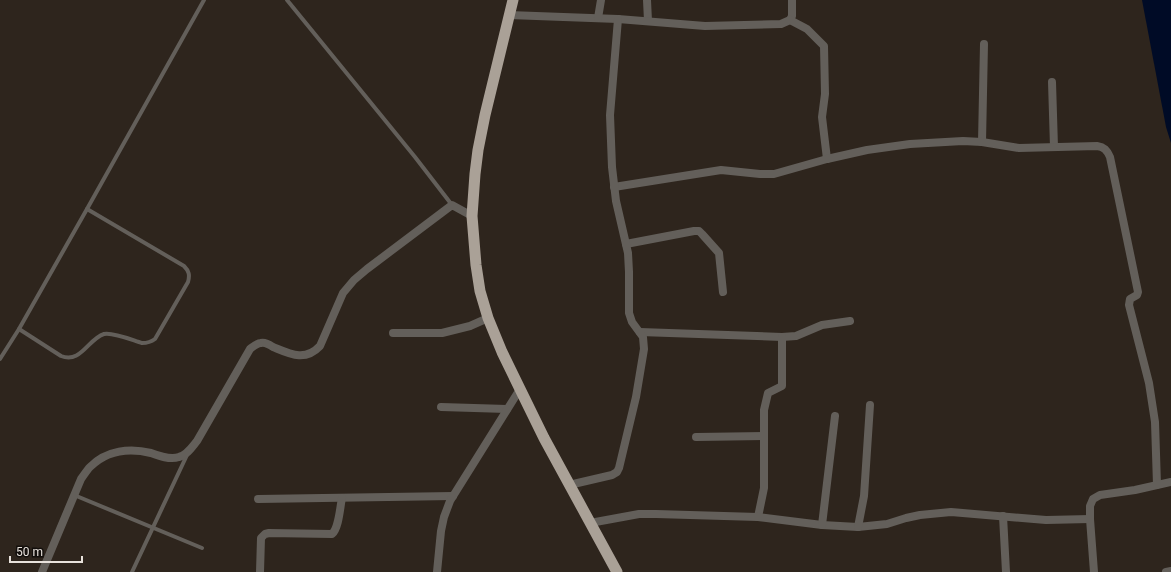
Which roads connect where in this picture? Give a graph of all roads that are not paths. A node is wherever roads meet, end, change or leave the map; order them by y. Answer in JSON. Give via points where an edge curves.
{"nodes":[{"id":1,"x":204,"y":0,"type":"edge"},
{"id":2,"x":287,"y":0,"type":"edge"},
{"id":3,"x":513,"y":0,"type":"edge"},
{"id":4,"x":601,"y":0,"type":"edge"},
{"id":5,"x":647,"y":0,"type":"edge"},
{"id":6,"x":792,"y":0,"type":"edge"},
{"id":7,"x":509,"y":15,"type":"junction"},
{"id":8,"x":598,"y":18,"type":"junction"},
{"id":9,"x":618,"y":19,"type":"junction"},
{"id":10,"x":790,"y":20,"type":"junction"},
{"id":11,"x":648,"y":21,"type":"junction"},
{"id":12,"x":984,"y":44,"type":"dead end"},
{"id":13,"x":1052,"y":82,"type":"dead end"},
{"id":14,"x":982,"y":142,"type":"junction"},
{"id":15,"x":1054,"y":146,"type":"junction"},
{"id":16,"x":827,"y":159,"type":"junction"},
{"id":17,"x":614,"y":187,"type":"junction"},
{"id":18,"x":452,"y":205,"type":"junction"},
{"id":19,"x":87,"y":209,"type":"junction"},
{"id":20,"x":472,"y":216,"type":"junction"},
{"id":21,"x":626,"y":244,"type":"junction"},
{"id":22,"x":723,"y":292,"type":"dead end"},
{"id":23,"x":488,"y":318,"type":"junction"},
{"id":24,"x":850,"y":321,"type":"dead end"},
{"id":25,"x":19,"y":329,"type":"junction"},
{"id":26,"x":640,"y":332,"type":"junction"},
{"id":27,"x":392,"y":333,"type":"dead end"},
{"id":28,"x":782,"y":337,"type":"junction"},
{"id":29,"x":0,"y":359,"type":"edge"},
{"id":30,"x":520,"y":390,"type":"junction"},
{"id":31,"x":870,"y":404,"type":"dead end"},
{"id":32,"x":441,"y":407,"type":"dead end"},
{"id":33,"x":507,"y":410,"type":"junction"},
{"id":34,"x":835,"y":416,"type":"dead end"},
{"id":35,"x":696,"y":436,"type":"dead end"},
{"id":36,"x":764,"y":436,"type":"junction"},
{"id":37,"x":188,"y":453,"type":"junction"},
{"id":38,"x":1171,"y":482,"type":"edge"},
{"id":39,"x":570,"y":485,"type":"junction"},
{"id":40,"x":1156,"y":485,"type":"junction"},
{"id":41,"x":74,"y":495,"type":"junction"},
{"id":42,"x":453,"y":496,"type":"junction"},
{"id":43,"x":342,"y":498,"type":"junction"},
{"id":44,"x":258,"y":499,"type":"dead end"},
{"id":45,"x":1003,"y":516,"type":"junction"},
{"id":46,"x":758,"y":517,"type":"junction"},
{"id":47,"x":1090,"y":519,"type":"junction"},
{"id":48,"x":590,"y":524,"type":"junction"},
{"id":49,"x":822,"y":525,"type":"junction"},
{"id":50,"x":858,"y":527,"type":"junction"},
{"id":51,"x":153,"y":528,"type":"junction"},
{"id":52,"x":202,"y":548,"type":"dead end"},
{"id":53,"x":1171,"y":571,"type":"edge"},
{"id":54,"x":42,"y":572,"type":"edge"},
{"id":55,"x":132,"y":572,"type":"edge"},
{"id":56,"x":260,"y":572,"type":"edge"},
{"id":57,"x":437,"y":572,"type":"edge"},
{"id":58,"x":617,"y":572,"type":"edge"},
{"id":59,"x":1006,"y":572,"type":"edge"},
{"id":60,"x":1094,"y":572,"type":"edge"},
{"id":61,"x":1166,"y":572,"type":"edge"}],
"edges":[{"from":1,"to":19,"type":"lane"},
{"from":2,"to":18,"type":"lane"},
{"from":3,"to":7,"type":"highway"},
{"from":4,"to":8,"type":"street"},
{"from":5,"to":11,"type":"street"},
{"from":6,"to":10,"type":"street"},
{"from":7,"to":8,"type":"street"},
{"from":7,"to":20,"type":"highway","via":[[478,150]]},
{"from":8,"to":9,"type":"street"},
{"from":9,"to":11,"type":"street"},
{"from":9,"to":17,"type":"street","via":[[610,115]]},
{"from":10,"to":11,"type":"street","via":[[781,24],[705,26]]},
{"from":10,"to":16,"type":"street","via":[[807,29],[824,46],[825,94],[822,117]]},
{"from":12,"to":14,"type":"street"},
{"from":13,"to":15,"type":"street"},
{"from":14,"to":15,"type":"street","via":[[1014,148]]},
{"from":14,"to":16,"type":"street","via":[[889,146]]},
{"from":15,"to":40,"type":"street","via":[[1103,147],[1110,157],[1138,292],[1130,299],[1128,305],[1149,383],[1155,422]]},
{"from":16,"to":17,"type":"street","via":[[774,174],[721,170]]},
{"from":17,"to":21,"type":"street"},
{"from":18,"to":20,"type":"street"},
{"from":18,"to":37,"type":"street","via":[[366,268],[354,280],[343,293],[320,346],[314,351],[301,356],[293,355],[263,342],[250,349]]},
{"from":19,"to":25,"type":"lane"},
{"from":19,"to":25,"type":"lane","via":[[184,266],[190,276],[188,282],[155,338],[147,343],[105,334],[77,355],[66,358]]},
{"from":20,"to":23,"type":"highway","via":[[479,285]]},
{"from":21,"to":22,"type":"street","via":[[699,231],[719,253]]},
{"from":21,"to":26,"type":"street","via":[[629,313]]},
{"from":23,"to":27,"type":"street","via":[[470,326],[442,333]]},
{"from":23,"to":30,"type":"highway"},
{"from":24,"to":28,"type":"street","via":[[822,325],[796,336]]},
{"from":25,"to":29,"type":"lane"},
{"from":26,"to":28,"type":"street"},
{"from":26,"to":39,"type":"street","via":[[644,349],[636,397],[619,468],[612,475]]},
{"from":28,"to":36,"type":"street","via":[[782,386],[768,393],[764,410]]},
{"from":30,"to":33,"type":"street"},
{"from":30,"to":39,"type":"highway"},
{"from":31,"to":50,"type":"street","via":[[864,496]]},
{"from":32,"to":33,"type":"street"},
{"from":33,"to":42,"type":"street"},
{"from":34,"to":49,"type":"street"},
{"from":35,"to":36,"type":"street"},
{"from":36,"to":46,"type":"street","via":[[764,488]]},
{"from":37,"to":41,"type":"street","via":[[171,458],[141,451],[127,450],[115,453],[91,466],[81,479]]},
{"from":37,"to":51,"type":"lane"},
{"from":38,"to":40,"type":"street"},
{"from":39,"to":48,"type":"highway"},
{"from":40,"to":47,"type":"street","via":[[1100,495],[1090,506]]},
{"from":41,"to":51,"type":"lane"},
{"from":41,"to":54,"type":"street"},
{"from":42,"to":43,"type":"street"},
{"from":42,"to":57,"type":"street","via":[[440,531]]},
{"from":43,"to":44,"type":"street"},
{"from":43,"to":56,"type":"street","via":[[336,528],[332,534],[269,533],[262,536]]},
{"from":45,"to":47,"type":"street","via":[[1046,520]]},
{"from":45,"to":50,"type":"street","via":[[937,513],[887,524]]},
{"from":45,"to":59,"type":"street"},
{"from":46,"to":48,"type":"street","via":[[639,514]]},
{"from":46,"to":49,"type":"street"},
{"from":47,"to":60,"type":"street"},
{"from":48,"to":58,"type":"highway"},
{"from":49,"to":50,"type":"street"},
{"from":51,"to":52,"type":"lane"},
{"from":51,"to":55,"type":"lane"},
{"from":53,"to":61,"type":"street"}]}
